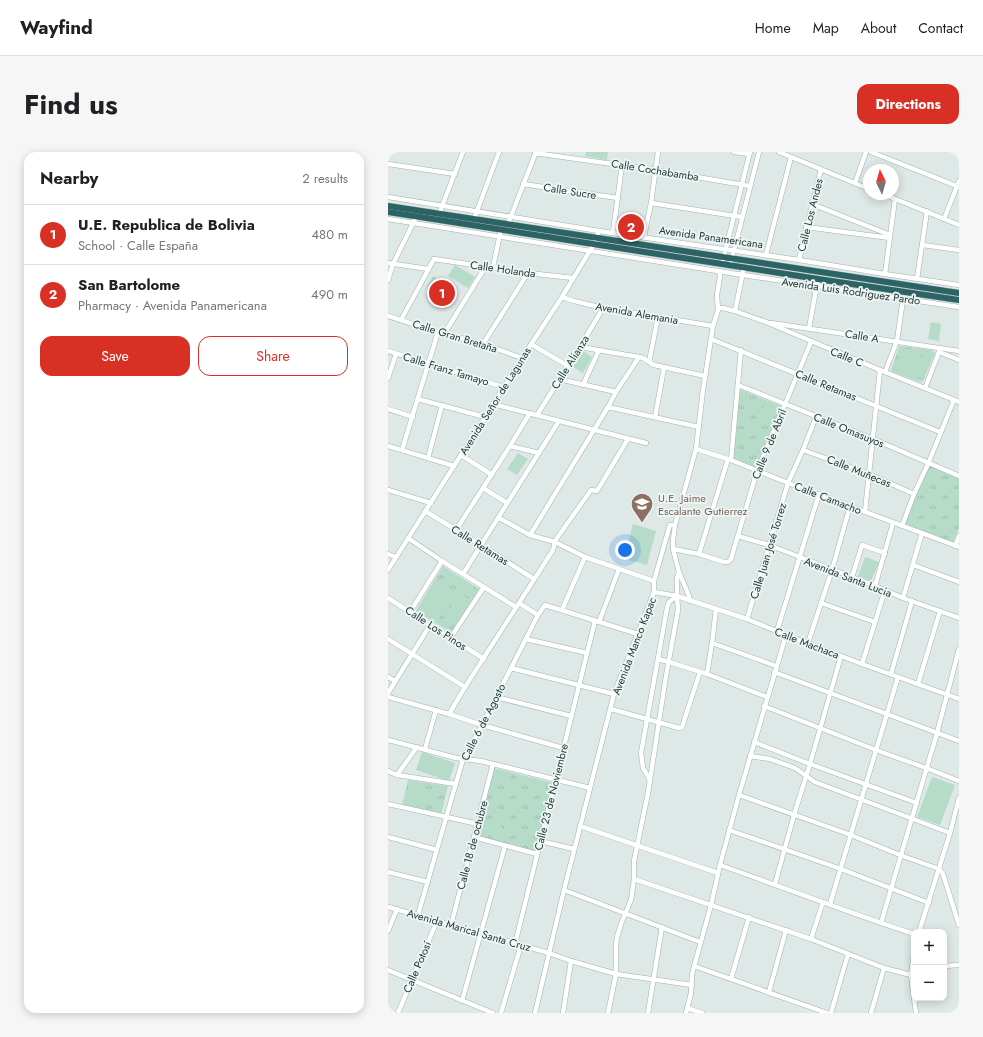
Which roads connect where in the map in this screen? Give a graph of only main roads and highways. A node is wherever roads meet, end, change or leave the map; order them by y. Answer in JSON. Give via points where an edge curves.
{"nodes":[{"id":1,"x":388,"y":206,"type":"edge"},
{"id":2,"x":388,"y":212,"type":"edge"},
{"id":3,"x":595,"y":241,"type":"junction"},
{"id":4,"x":723,"y":260,"type":"junction"},
{"id":5,"x":959,"y":293,"type":"edge"},
{"id":6,"x":959,"y":300,"type":"edge"}],
"edges":[{"from":1,"to":3,"type":"highway","name":"Avenida Panamericana","via":[[508,224]]},
{"from":2,"to":3,"type":"highway","name":"Avenida Panamericana","via":[[415,220],[500,233]]},
{"from":3,"to":4,"type":"highway","name":"Avenida Panamericana"},
{"from":4,"to":5,"type":"highway","name":"Avenida Panamericana","via":[[732,258]]},
{"from":4,"to":6,"type":"highway","name":"Avenida Panamericana","via":[[730,265],[744,268]]}]}
